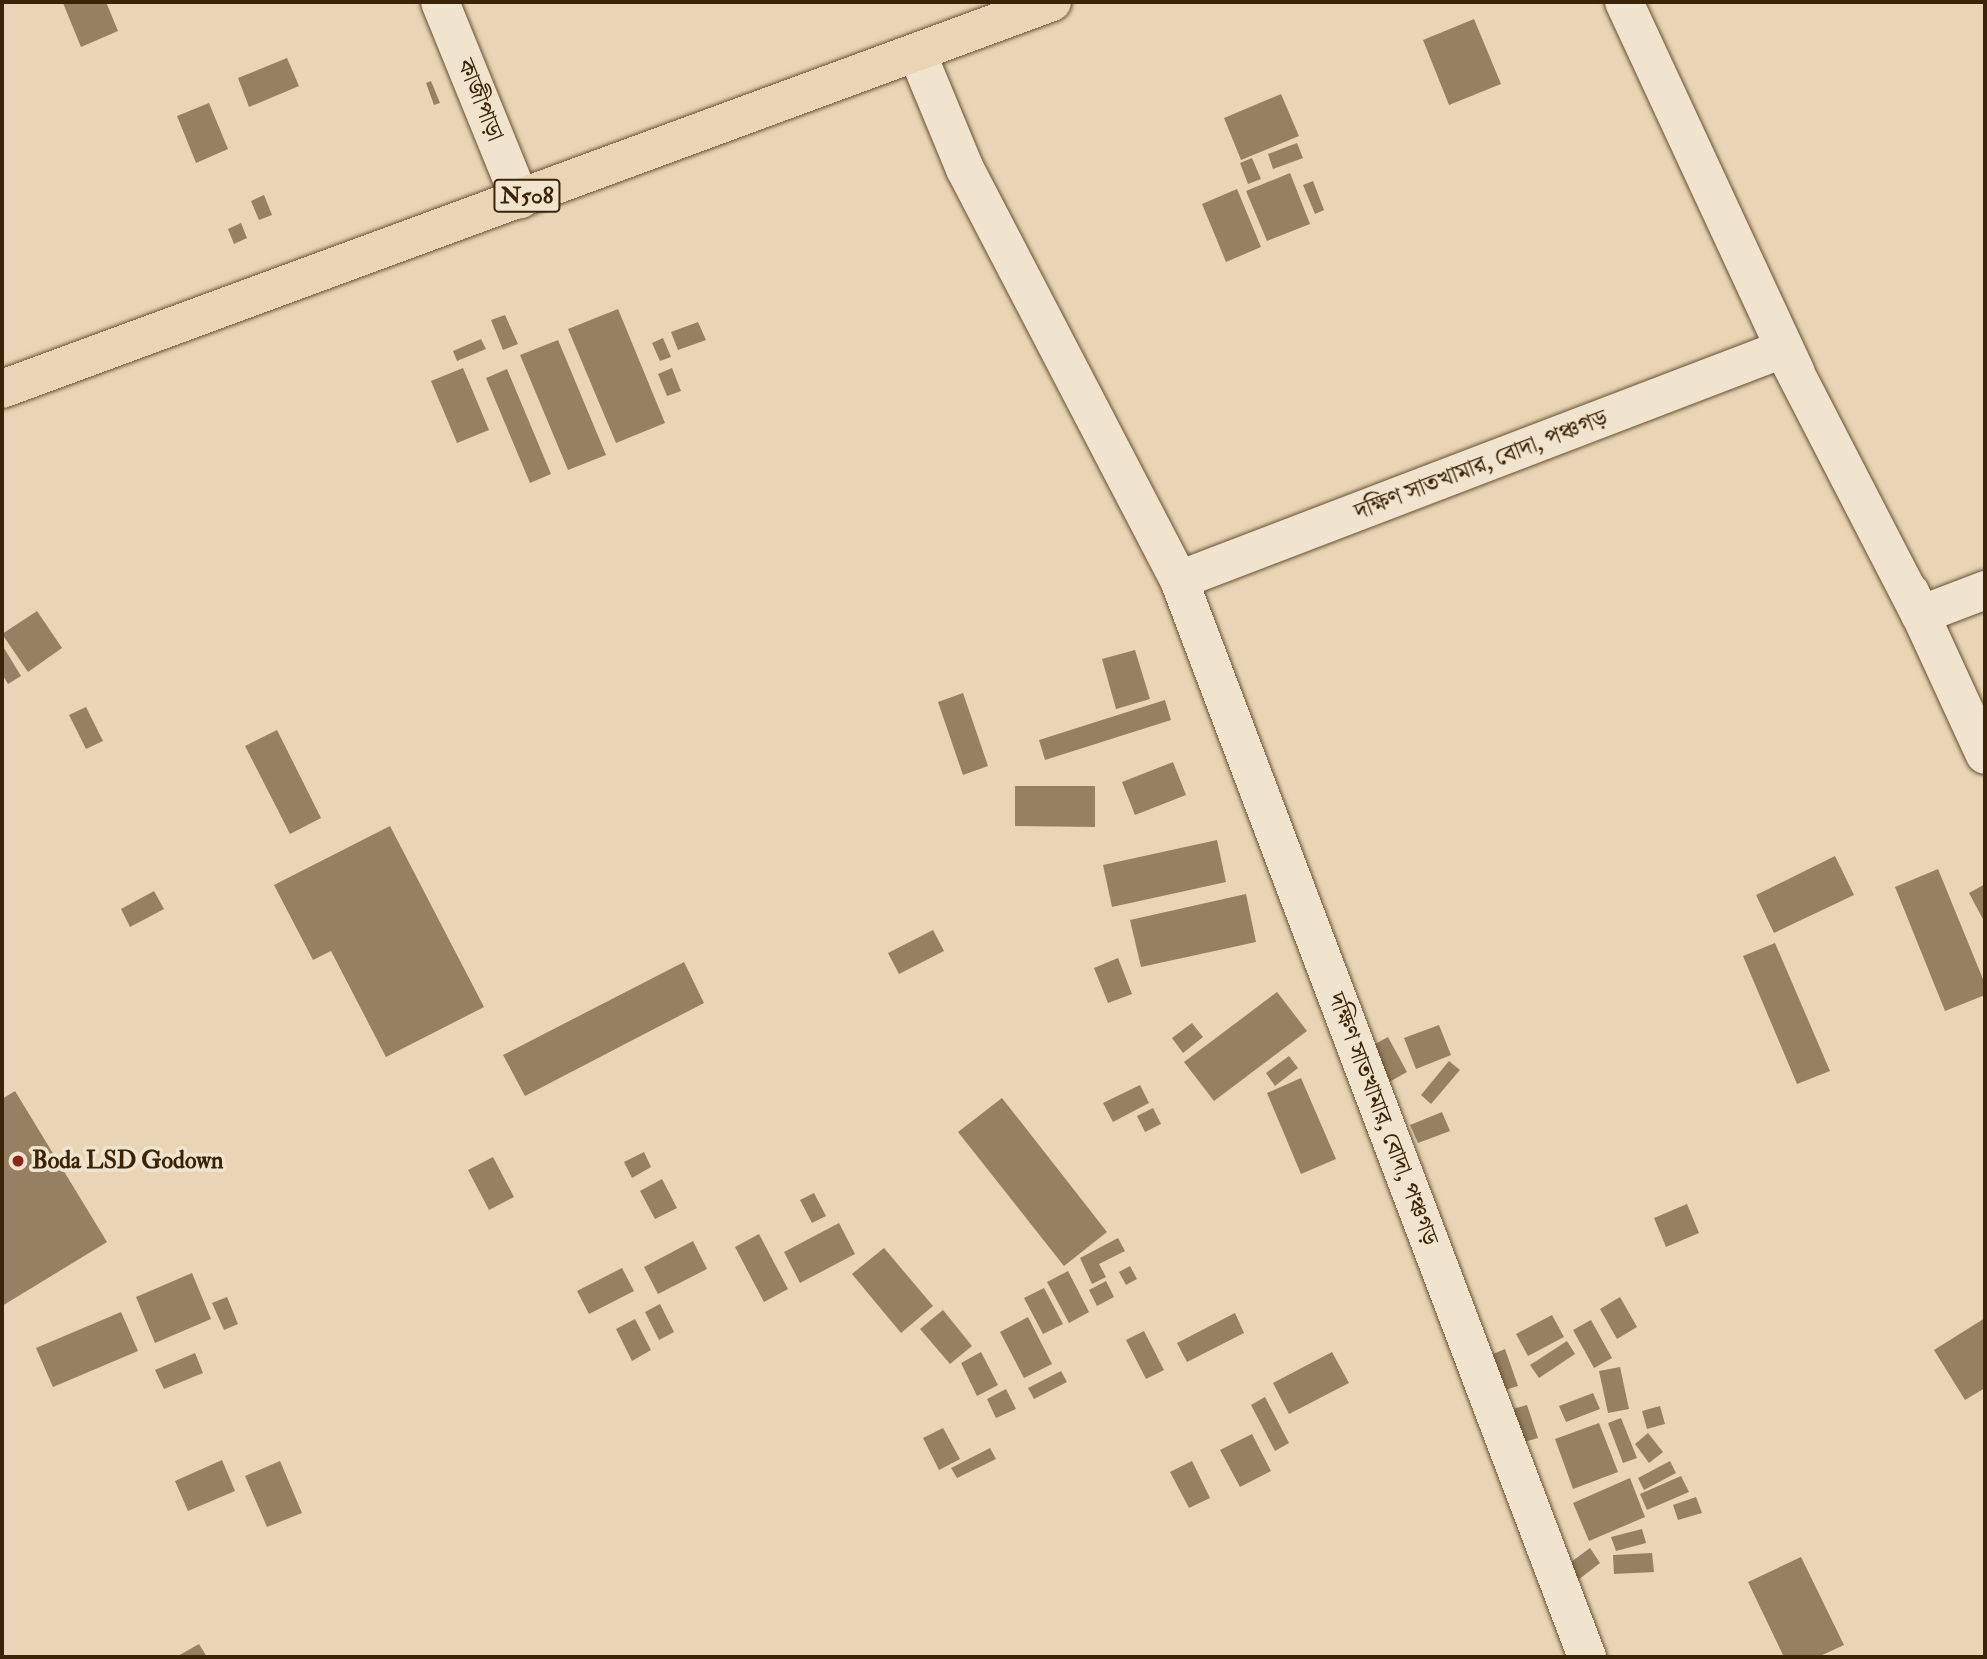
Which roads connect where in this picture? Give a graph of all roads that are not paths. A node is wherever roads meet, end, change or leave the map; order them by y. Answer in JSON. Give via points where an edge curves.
{"nodes":[{"id":1,"x":440,"y":2,"type":"edge"},
{"id":2,"x":1052,"y":2,"type":"edge"},
{"id":3,"x":1624,"y":2,"type":"edge"},
{"id":4,"x":917,"y":52,"type":"junction"},
{"id":5,"x":520,"y":199,"type":"junction"},
{"id":6,"x":1783,"y":349,"type":"junction"},
{"id":7,"x":2,"y":389,"type":"edge"},
{"id":8,"x":1179,"y":580,"type":"junction"},
{"id":9,"x":1985,"y":590,"type":"edge"},
{"id":10,"x":1920,"y":615,"type":"junction"},
{"id":11,"x":1985,"y":755,"type":"edge"},
{"id":12,"x":1587,"y":1657,"type":"edge"}],
"edges":[{"from":1,"to":5,"type":"street","name":"কাজীপাড়া"},
{"from":2,"to":4,"type":"highway","number":"N508"},
{"from":3,"to":6,"type":"street"},
{"from":4,"to":5,"type":"highway","number":"N508"},
{"from":4,"to":8,"type":"street","name":"দক্ষিণ সাতখামার, বোদা, পঞ্চগড়","via":[[965,169]]},
{"from":5,"to":7,"type":"highway","number":"N508"},
{"from":6,"to":8,"type":"street","name":"দক্ষিণ সাতখামার, বোদা, পঞ্চগড়"},
{"from":6,"to":10,"type":"street"},
{"from":8,"to":12,"type":"street","name":"দক্ষিণ সাতখামার, বোদা, পঞ্চগড়"},
{"from":9,"to":10,"type":"street"},
{"from":10,"to":11,"type":"street"}]}
